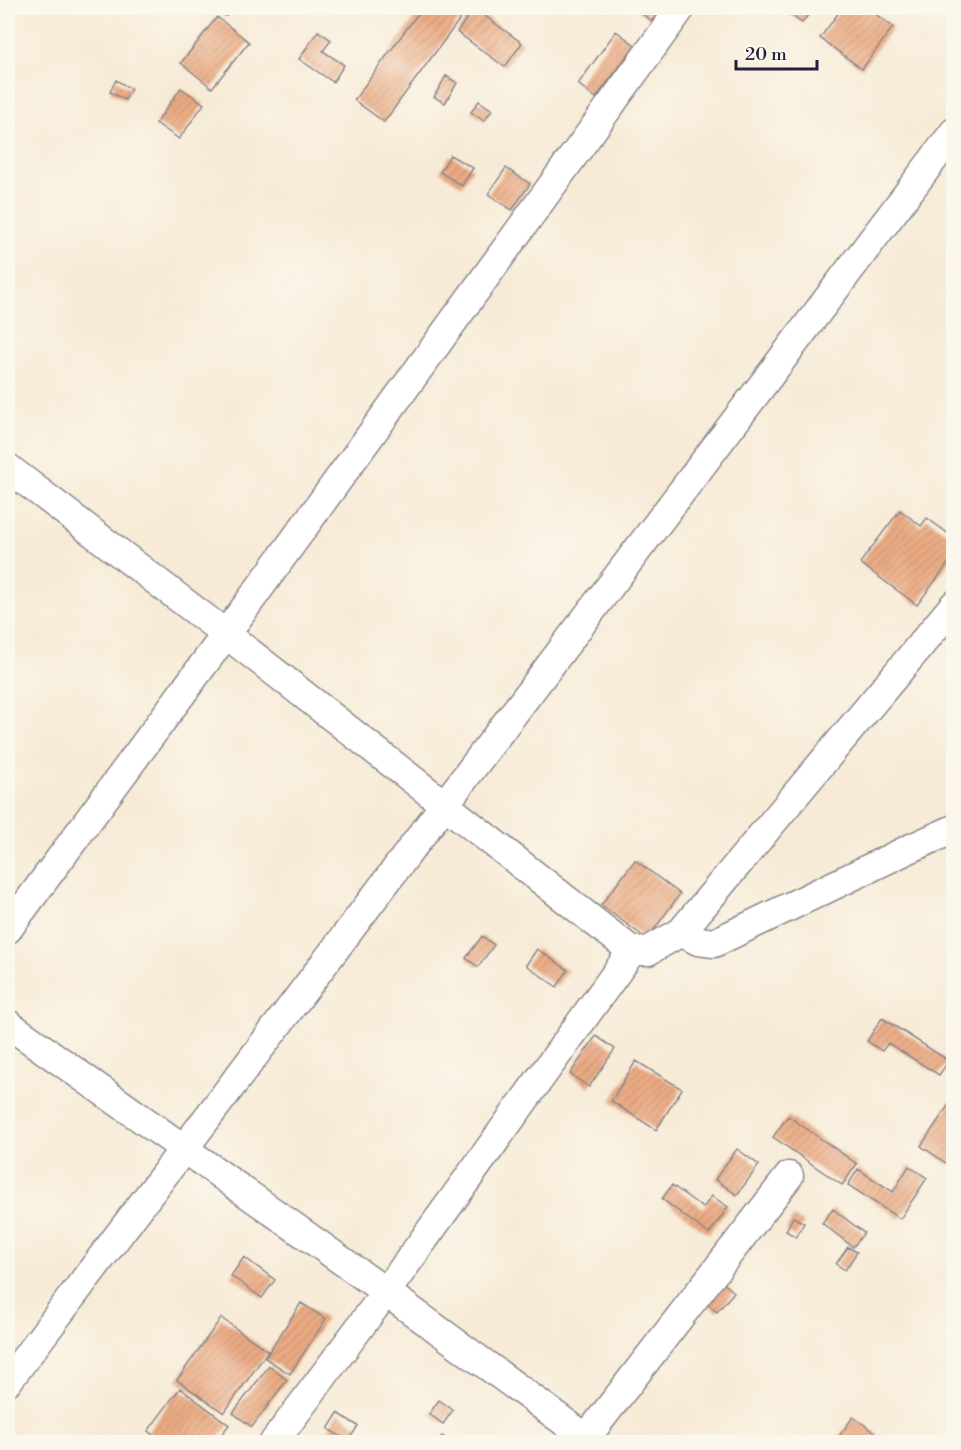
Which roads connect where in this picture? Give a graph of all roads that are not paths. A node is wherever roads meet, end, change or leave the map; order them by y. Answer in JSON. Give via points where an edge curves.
{"nodes":[{"id":1,"x":681,"y":8,"type":"edge"},
{"id":2,"x":954,"y":132,"type":"edge"},
{"id":3,"x":8,"y":468,"type":"edge"},
{"id":4,"x":954,"y":606,"type":"edge"},
{"id":5,"x":226,"y":634,"type":"junction"},
{"id":6,"x":443,"y":804,"type":"junction"},
{"id":7,"x":954,"y":829,"type":"edge"},
{"id":8,"x":8,"y":929,"type":"edge"},
{"id":9,"x":681,"y":932,"type":"junction"},
{"id":10,"x":632,"y":951,"type":"junction"},
{"id":11,"x":8,"y":1024,"type":"edge"},
{"id":12,"x":183,"y":1150,"type":"junction"},
{"id":13,"x":789,"y":1176,"type":"dead end"},
{"id":14,"x":386,"y":1292,"type":"junction"},
{"id":15,"x":8,"y":1381,"type":"edge"},
{"id":16,"x":587,"y":1441,"type":"edge"},
{"id":17,"x":274,"y":1443,"type":"edge"}],
"edges":[{"from":1,"to":5,"type":"street"},
{"from":2,"to":6,"type":"street"},
{"from":3,"to":5,"type":"street"},
{"from":4,"to":9,"type":"street"},
{"from":5,"to":6,"type":"street"},
{"from":5,"to":8,"type":"street"},
{"from":6,"to":10,"type":"street"},
{"from":6,"to":12,"type":"street"},
{"from":7,"to":9,"type":"street","via":[[714,943],[698,941]]},
{"from":9,"to":10,"type":"street","via":[[648,951]]},
{"from":10,"to":14,"type":"street"},
{"from":11,"to":12,"type":"street"},
{"from":12,"to":14,"type":"street"},
{"from":12,"to":15,"type":"street"},
{"from":13,"to":16,"type":"street"},
{"from":14,"to":16,"type":"street"},
{"from":14,"to":17,"type":"street"}]}
